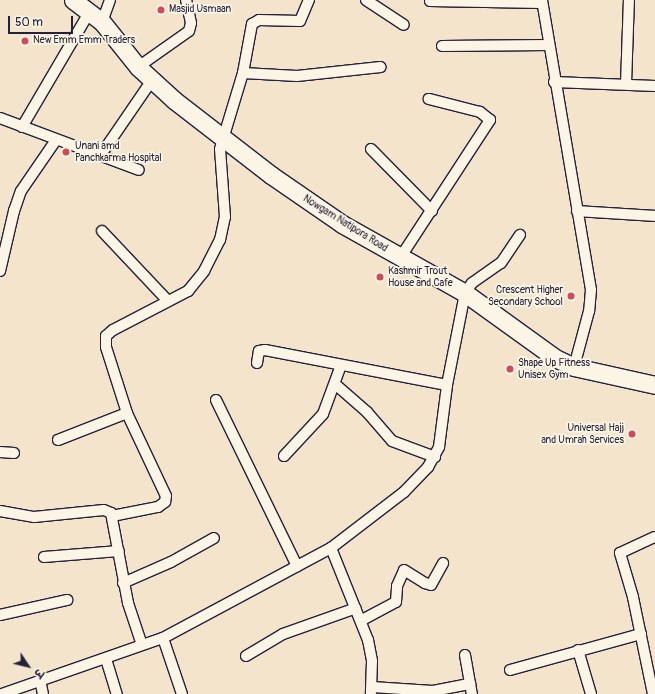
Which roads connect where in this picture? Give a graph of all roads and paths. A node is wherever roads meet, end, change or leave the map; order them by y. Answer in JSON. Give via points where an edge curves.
{"nodes":[{"id":1,"x":73,"y":0,"type":"edge"},
{"id":2,"x":110,"y":0,"type":"edge"},
{"id":3,"x":186,"y":0,"type":"edge"},
{"id":4,"x":309,"y":0,"type":"edge"},
{"id":5,"x":366,"y":0,"type":"edge"},
{"id":6,"x":629,"y":0,"type":"edge"},
{"id":7,"x":430,"y":1,"type":"edge"},
{"id":8,"x":542,"y":2,"type":"edge"},
{"id":9,"x":96,"y":18,"type":"junction"},
{"id":10,"x":404,"y":24,"type":"dead end"},
{"id":11,"x":548,"y":45,"type":"junction"},
{"id":12,"x":442,"y":46,"type":"dead end"},
{"id":13,"x":138,"y":67,"type":"junction"},
{"id":14,"x":380,"y":67,"type":"dead end"},
{"id":15,"x":243,"y":73,"type":"junction"},
{"id":16,"x":152,"y":80,"type":"junction"},
{"id":17,"x":554,"y":82,"type":"junction"},
{"id":18,"x":626,"y":84,"type":"junction"},
{"id":19,"x":655,"y":86,"type":"edge"},
{"id":20,"x":429,"y":99,"type":"dead end"},
{"id":21,"x":0,"y":118,"type":"edge"},
{"id":22,"x":22,"y":127,"type":"junction"},
{"id":23,"x":222,"y":136,"type":"junction"},
{"id":24,"x":56,"y":140,"type":"junction"},
{"id":25,"x":371,"y":149,"type":"dead end"},
{"id":26,"x":100,"y":156,"type":"junction"},
{"id":27,"x":139,"y":170,"type":"dead end"},
{"id":28,"x":432,"y":211,"type":"junction"},
{"id":29,"x":578,"y":211,"type":"junction"},
{"id":30,"x":655,"y":216,"type":"edge"},
{"id":31,"x":102,"y":231,"type":"dead end"},
{"id":32,"x":520,"y":235,"type":"dead end"},
{"id":33,"x":3,"y":243,"type":"edge"},
{"id":34,"x":400,"y":258,"type":"junction"},
{"id":35,"x":0,"y":271,"type":"edge"},
{"id":36,"x":465,"y":293,"type":"junction"},
{"id":37,"x":167,"y":300,"type":"junction"},
{"id":38,"x":257,"y":363,"type":"dead end"},
{"id":39,"x":342,"y":365,"type":"junction"},
{"id":40,"x":574,"y":367,"type":"junction"},
{"id":41,"x":335,"y":384,"type":"junction"},
{"id":42,"x":447,"y":385,"type":"junction"},
{"id":43,"x":655,"y":385,"type":"edge"},
{"id":44,"x":216,"y":400,"type":"dead end"},
{"id":45,"x":127,"y":413,"type":"junction"},
{"id":46,"x":58,"y":440,"type":"dead end"},
{"id":47,"x":0,"y":452,"type":"edge"},
{"id":48,"x":14,"y":453,"type":"dead end"},
{"id":49,"x":284,"y":456,"type":"dead end"},
{"id":50,"x":435,"y":457,"type":"junction"},
{"id":51,"x":0,"y":511,"type":"edge"},
{"id":52,"x":112,"y":516,"type":"junction"},
{"id":53,"x":655,"y":537,"type":"edge"},
{"id":54,"x":214,"y":538,"type":"dead end"},
{"id":55,"x":331,"y":548,"type":"junction"},
{"id":56,"x":119,"y":552,"type":"junction"},
{"id":57,"x":44,"y":557,"type":"dead end"},
{"id":58,"x":443,"y":563,"type":"dead end"},
{"id":59,"x":297,"y":566,"type":"junction"},
{"id":60,"x":123,"y":583,"type":"junction"},
{"id":61,"x":67,"y":600,"type":"dead end"},
{"id":62,"x":356,"y":608,"type":"junction"},
{"id":63,"x":0,"y":615,"type":"edge"},
{"id":64,"x":362,"y":620,"type":"junction"},
{"id":65,"x":641,"y":634,"type":"junction"},
{"id":66,"x":163,"y":638,"type":"junction"},
{"id":67,"x":142,"y":645,"type":"junction"},
{"id":68,"x":578,"y":650,"type":"junction"},
{"id":69,"x":465,"y":655,"type":"dead end"},
{"id":70,"x":246,"y":656,"type":"dead end"},
{"id":71,"x":106,"y":659,"type":"junction"},
{"id":72,"x":510,"y":670,"type":"dead end"},
{"id":73,"x":40,"y":680,"type":"junction"},
{"id":74,"x":471,"y":689,"type":"edge"},
{"id":75,"x":372,"y":690,"type":"edge"},
{"id":76,"x":2,"y":694,"type":"edge"},
{"id":77,"x":43,"y":694,"type":"edge"},
{"id":78,"x":117,"y":694,"type":"edge"},
{"id":79,"x":182,"y":694,"type":"edge"},
{"id":80,"x":591,"y":694,"type":"edge"},
{"id":81,"x":653,"y":694,"type":"edge"}],
"edges":[{"from":1,"to":9,"type":"main road","name":"Nowgam Natipora Road"},
{"from":2,"to":9,"type":"street"},
{"from":3,"to":13,"type":"street","via":[[191,23],[189,31]]},
{"from":4,"to":15,"type":"street","via":[[300,21],[254,21]]},
{"from":5,"to":10,"type":"street"},
{"from":6,"to":18,"type":"street"},
{"from":7,"to":8,"type":"street"},
{"from":8,"to":11,"type":"street"},
{"from":9,"to":13,"type":"main road","name":"Nowgam Natipora Road"},
{"from":9,"to":22,"type":"street"},
{"from":11,"to":12,"type":"street"},
{"from":11,"to":17,"type":"street"},
{"from":13,"to":16,"type":"main road","name":"Nowgam Natipora Road"},
{"from":14,"to":15,"type":"street","via":[[297,76]]},
{"from":15,"to":23,"type":"street"},
{"from":16,"to":23,"type":"main road","name":"Nowgam Natipora Road"},
{"from":16,"to":26,"type":"street"},
{"from":17,"to":18,"type":"street"},
{"from":17,"to":29,"type":"street"},
{"from":18,"to":19,"type":"street"},
{"from":20,"to":28,"type":"street","via":[[480,112],[490,120]]},
{"from":21,"to":22,"type":"street"},
{"from":22,"to":24,"type":"street"},
{"from":23,"to":34,"type":"main road","name":"Nowgam Natipora Road","via":[[271,175],[342,224]]},
{"from":23,"to":37,"type":"street","via":[[220,166],[226,202],[220,240],[194,284],[182,294]]},
{"from":24,"to":26,"type":"street"},
{"from":24,"to":33,"type":"street","via":[[21,191]]},
{"from":25,"to":28,"type":"street"},
{"from":26,"to":27,"type":"street"},
{"from":28,"to":34,"type":"street"},
{"from":29,"to":30,"type":"street"},
{"from":29,"to":40,"type":"street","via":[[590,295]]},
{"from":31,"to":37,"type":"street"},
{"from":32,"to":36,"type":"street","via":[[501,263],[472,283]]},
{"from":33,"to":35,"type":"street"},
{"from":34,"to":36,"type":"main road","name":"Nowgam Natipora Road"},
{"from":36,"to":40,"type":"main road","name":"Nowgam Natipora Road","via":[[555,358]]},
{"from":36,"to":42,"type":"street"},
{"from":37,"to":45,"type":"street","via":[[106,336],[106,347]]},
{"from":38,"to":39,"type":"street","via":[[259,351],[262,349]]},
{"from":39,"to":41,"type":"street"},
{"from":39,"to":42,"type":"street"},
{"from":40,"to":43,"type":"main road","name":"Nowgam Natipora Road"},
{"from":41,"to":49,"type":"street","via":[[322,414]]},
{"from":41,"to":50,"type":"street","via":[[367,412],[392,441]]},
{"from":42,"to":50,"type":"street","via":[[442,436]]},
{"from":44,"to":59,"type":"street"},
{"from":45,"to":46,"type":"street"},
{"from":45,"to":52,"type":"street","via":[[166,500],[158,506]]},
{"from":47,"to":48,"type":"street"},
{"from":50,"to":55,"type":"street","via":[[404,492]]},
{"from":51,"to":52,"type":"street","via":[[34,518],[104,510]]},
{"from":52,"to":56,"type":"street"},
{"from":53,"to":65,"type":"street","via":[[620,553]]},
{"from":54,"to":60,"type":"street","via":[[171,562]]},
{"from":55,"to":59,"type":"street"},
{"from":55,"to":62,"type":"street"},
{"from":56,"to":57,"type":"street"},
{"from":56,"to":60,"type":"street"},
{"from":58,"to":64,"type":"street","via":[[431,585],[425,584],[404,570],[396,586],[396,602]]},
{"from":59,"to":66,"type":"street"},
{"from":60,"to":67,"type":"street"},
{"from":61,"to":63,"type":"street"},
{"from":62,"to":64,"type":"street"},
{"from":62,"to":70,"type":"street","via":[[283,634]]},
{"from":64,"to":75,"type":"street","via":[[371,651]]},
{"from":65,"to":68,"type":"street"},
{"from":65,"to":81,"type":"street"},
{"from":66,"to":67,"type":"street"},
{"from":66,"to":79,"type":"street"},
{"from":67,"to":71,"type":"street"},
{"from":68,"to":72,"type":"street"},
{"from":68,"to":80,"type":"street"},
{"from":69,"to":74,"type":"street"},
{"from":71,"to":73,"type":"street"},
{"from":71,"to":78,"type":"street"},
{"from":73,"to":76,"type":"street"},
{"from":73,"to":77,"type":"street"},
{"from":74,"to":75,"type":"street"}]}
